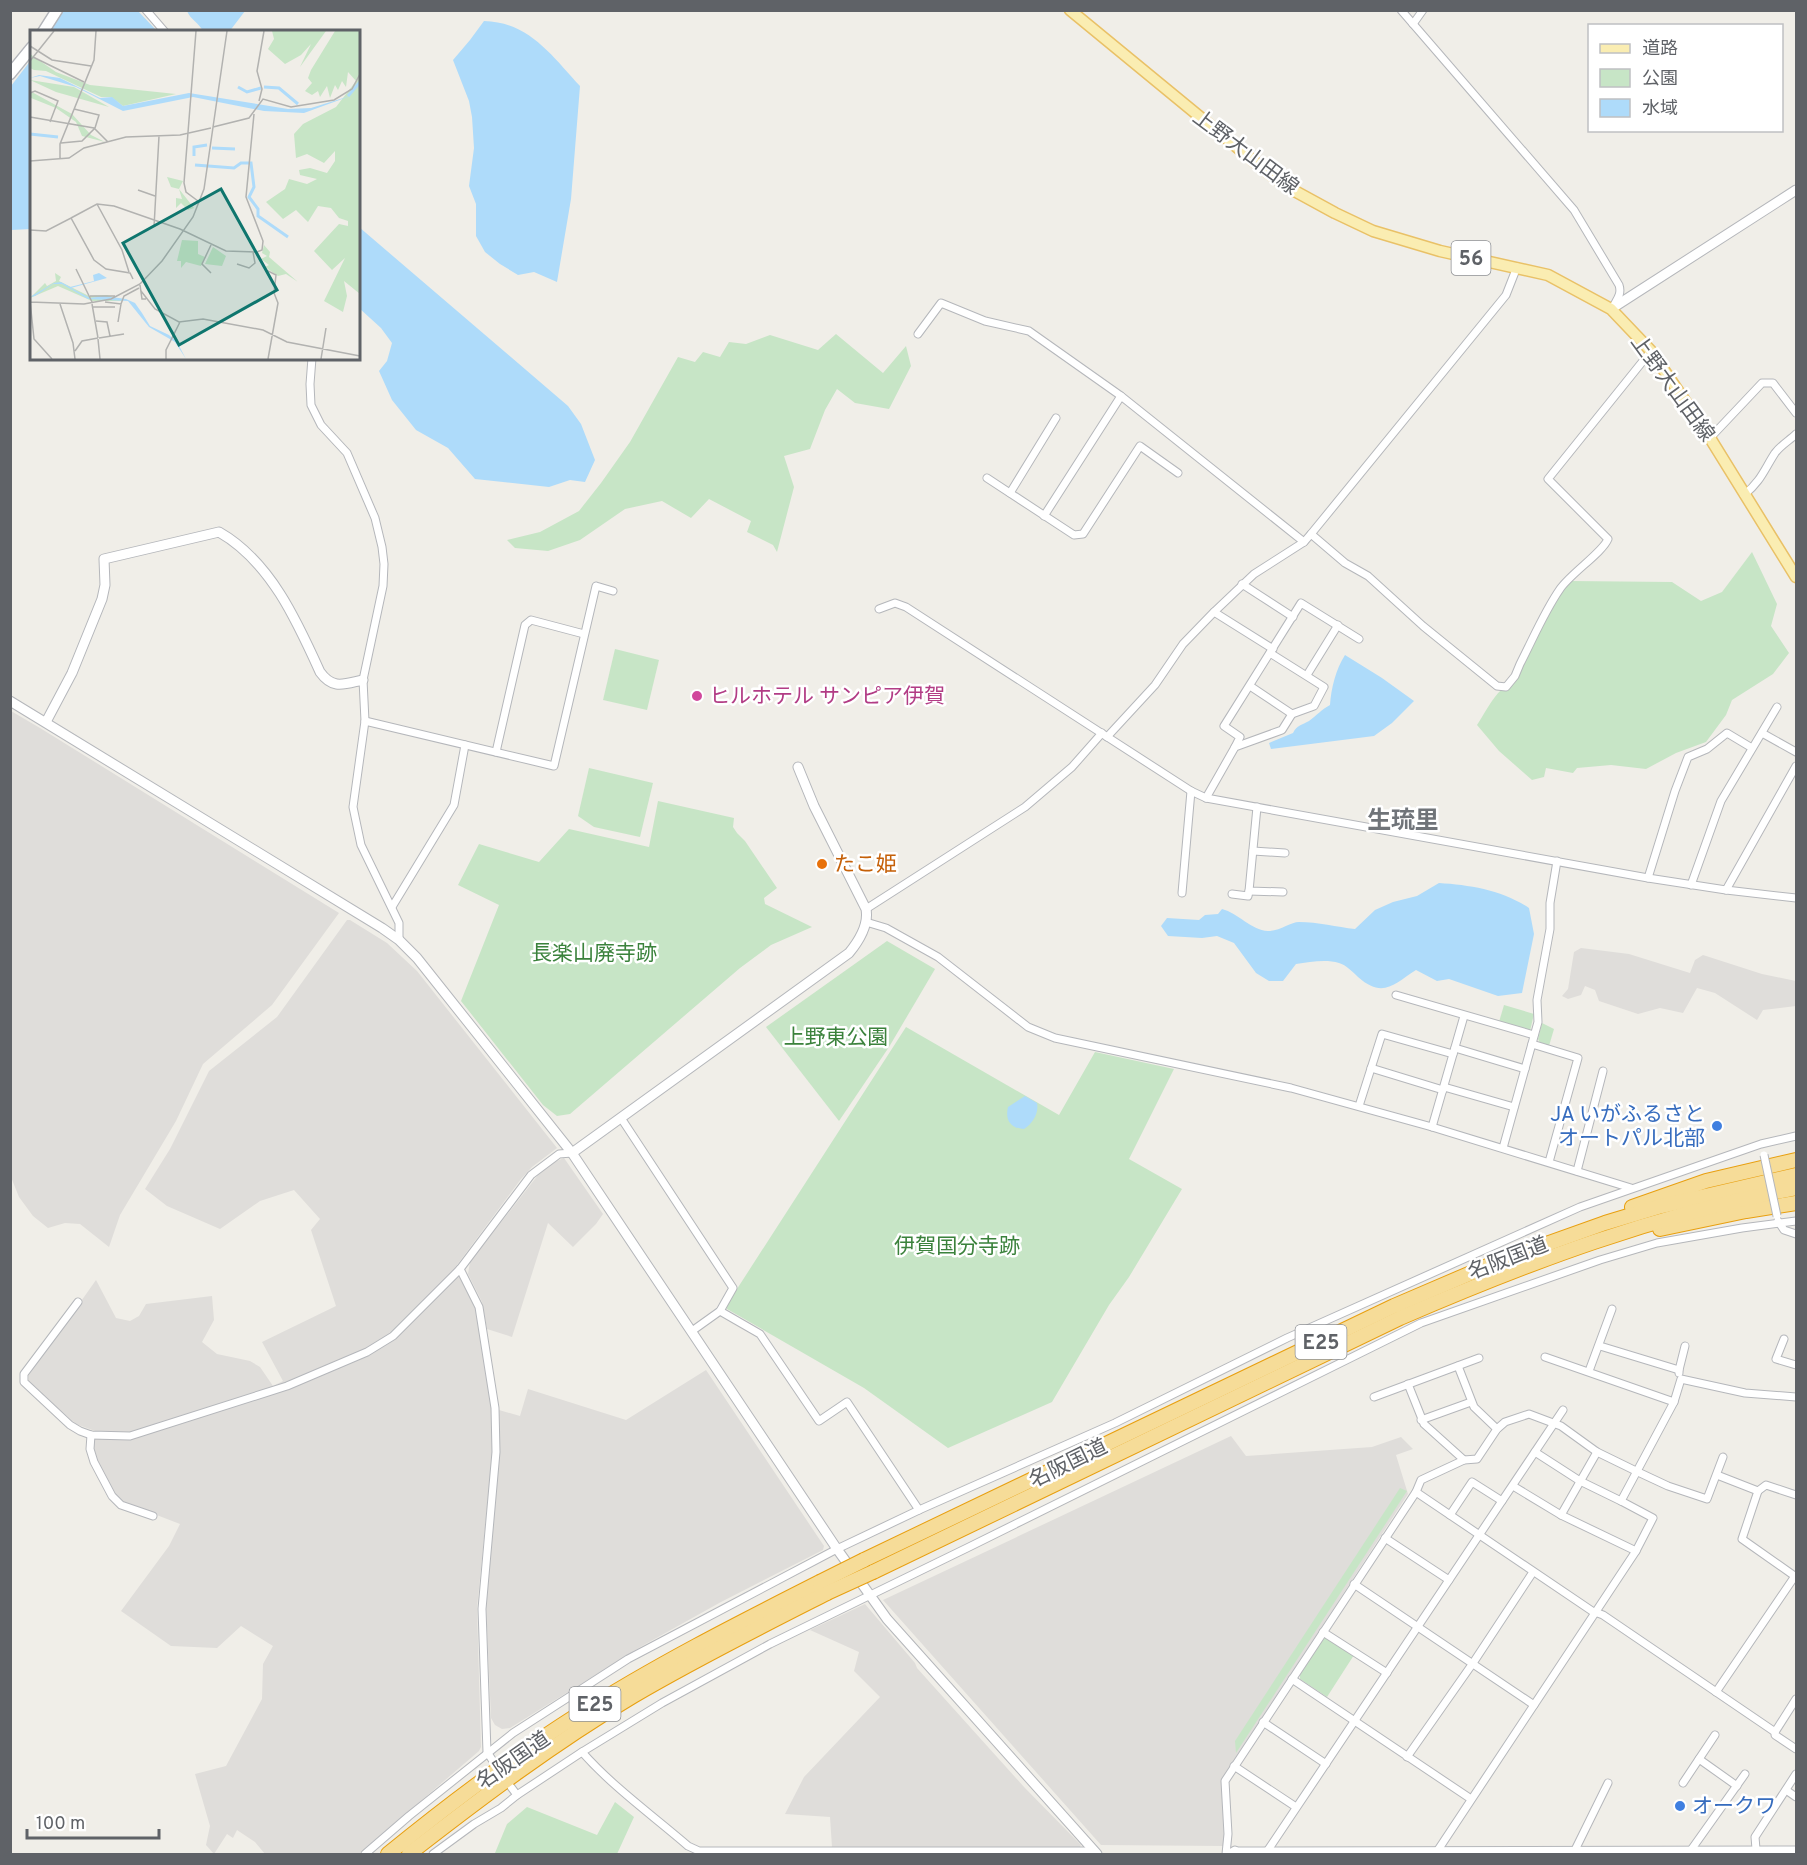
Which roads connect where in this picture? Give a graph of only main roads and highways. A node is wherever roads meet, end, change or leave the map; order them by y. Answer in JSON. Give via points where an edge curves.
{"nodes":[{"id":1,"x":57,"y":10,"type":"edge"},
{"id":2,"x":1070,"y":10,"type":"edge"},
{"id":3,"x":44,"y":30,"type":"edge"},
{"id":4,"x":30,"y":49,"type":"edge"},
{"id":5,"x":10,"y":74,"type":"edge"},
{"id":6,"x":1797,"y":577,"type":"edge"},
{"id":7,"x":1797,"y":1160,"type":"edge"},
{"id":8,"x":1797,"y":1175,"type":"edge"},
{"id":9,"x":1797,"y":1188,"type":"edge"},
{"id":10,"x":1797,"y":1203,"type":"edge"},
{"id":11,"x":1547,"y":1243,"type":"junction"},
{"id":12,"x":1456,"y":1293,"type":"junction"},
{"id":13,"x":823,"y":1588,"type":"junction"},
{"id":14,"x":388,"y":1854,"type":"edge"},
{"id":15,"x":409,"y":1854,"type":"edge"}],
"edges":[{"from":1,"to":3,"type":"main road"},
{"from":2,"to":6,"type":"main road","name":"上野大山田線","number":"56","via":[[1291,189],[1394,238],[1557,279],[1611,309],[1651,351]]},
{"from":4,"to":5,"type":"main road"},
{"from":7,"to":11,"type":"highway","via":[[1706,1181]]},
{"from":8,"to":11,"type":"highway","name":"名阪国道","number":"E25","via":[[1658,1207]]},
{"from":9,"to":12,"type":"highway","name":"名阪国道","number":"E25","via":[[1713,1206],[1608,1236]]},
{"from":10,"to":12,"type":"highway","via":[[1630,1236]]},
{"from":11,"to":13,"type":"highway","name":"名阪国道","number":"E25","bridge":true,"via":[[1405,1301],[864,1560]]},
{"from":12,"to":13,"type":"highway","name":"名阪国道","number":"E25","bridge":true,"via":[[873,1572]]},
{"from":13,"to":14,"type":"highway","name":"名阪国道","number":"E25","via":[[674,1658],[574,1717]]},
{"from":13,"to":15,"type":"highway","name":"名阪国道","number":"E25","via":[[623,1703],[535,1760]]}]}
